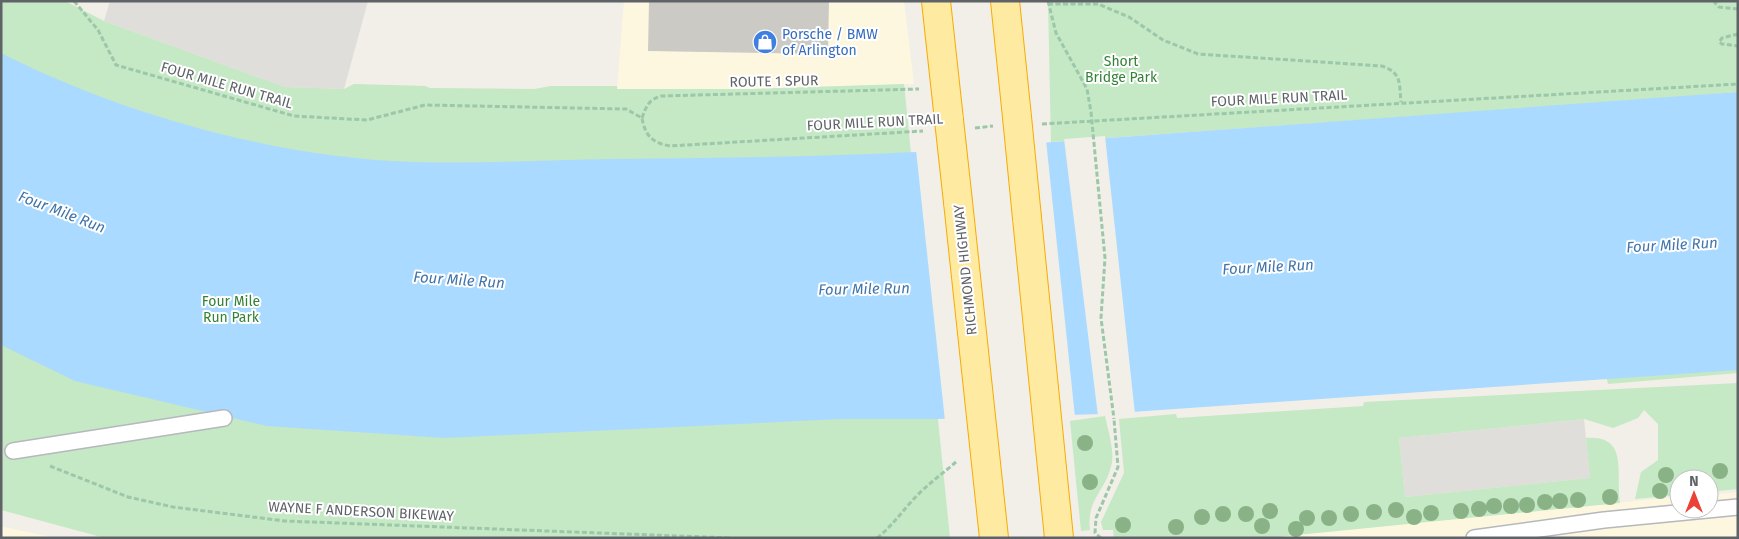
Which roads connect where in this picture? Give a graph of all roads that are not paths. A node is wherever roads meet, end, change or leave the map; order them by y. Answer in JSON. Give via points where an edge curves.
{"nodes":[{"id":1,"x":936,"y":1,"type":"edge"},
{"id":2,"x":1005,"y":1,"type":"edge"},
{"id":3,"x":224,"y":418,"type":"dead end"},
{"id":4,"x":12,"y":451,"type":"road end"},
{"id":5,"x":1738,"y":507,"type":"edge"},
{"id":6,"x":1560,"y":533,"type":"edge"},
{"id":7,"x":994,"y":538,"type":"edge"},
{"id":8,"x":1059,"y":538,"type":"edge"},
{"id":9,"x":1474,"y":538,"type":"edge"}],
"edges":[{"from":1,"to":7,"type":"highway","name":"RICHMOND HIGHWAY","bridge":true},
{"from":2,"to":8,"type":"highway","bridge":true},
{"from":3,"to":4,"type":"lane"},
{"from":5,"to":6,"type":"lane","via":[[1604,520]]},
{"from":6,"to":9,"type":"lane"}]}
